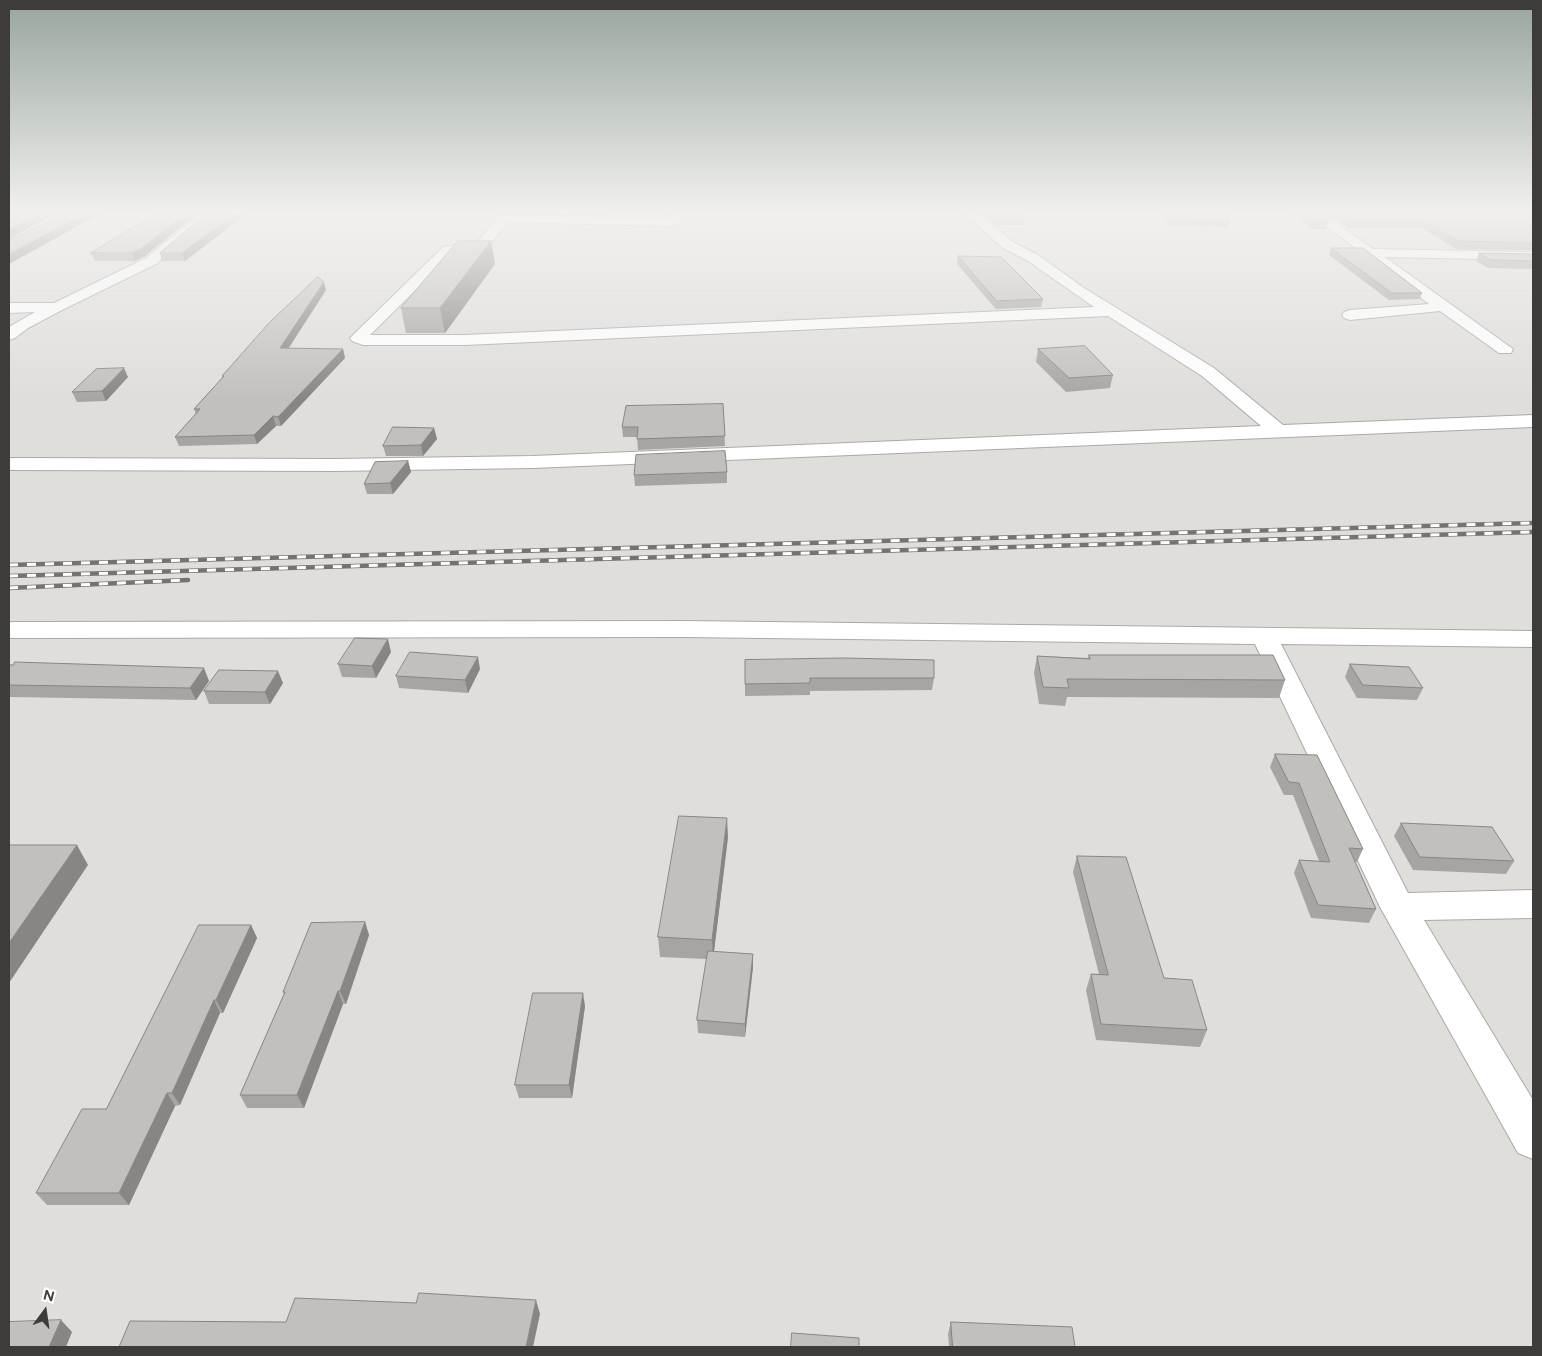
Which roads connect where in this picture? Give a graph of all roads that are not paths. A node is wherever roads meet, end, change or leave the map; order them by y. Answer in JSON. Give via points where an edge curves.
{"nodes":[{"id":1,"x":125,"y":273,"type":"edge"},
{"id":2,"x":424,"y":273,"type":"edge"},
{"id":3,"x":1055,"y":273,"type":"edge"},
{"id":4,"x":1397,"y":273,"type":"edge"},
{"id":5,"x":1438,"y":304,"type":"junction"},
{"id":6,"x":57,"y":307,"type":"junction"},
{"id":7,"x":9,"y":308,"type":"edge"},
{"id":8,"x":1111,"y":312,"type":"junction"},
{"id":9,"x":1350,"y":316,"type":"dead end"},
{"id":10,"x":9,"y":336,"type":"edge"},
{"id":11,"x":1504,"y":349,"type":"dead end"},
{"id":12,"x":1533,"y":421,"type":"edge"},
{"id":13,"x":1278,"y":431,"type":"junction"},
{"id":14,"x":9,"y":464,"type":"edge"},
{"id":15,"x":9,"y":630,"type":"edge"},
{"id":16,"x":1264,"y":636,"type":"junction"},
{"id":17,"x":1533,"y":640,"type":"edge"},
{"id":18,"x":1533,"y":904,"type":"edge"},
{"id":19,"x":1398,"y":908,"type":"junction"},
{"id":20,"x":1533,"y":1139,"type":"edge"}],
"edges":[{"from":1,"to":6,"type":"street"},
{"from":2,"to":8,"type":"street","via":[[358,338],[465,340]]},
{"from":3,"to":8,"type":"street"},
{"from":4,"to":5,"type":"street"},
{"from":5,"to":9,"type":"street","via":[[1435,308]]},
{"from":5,"to":11,"type":"street"},
{"from":6,"to":7,"type":"street"},
{"from":6,"to":10,"type":"street","via":[[22,325]]},
{"from":8,"to":13,"type":"street","via":[[1208,372]]},
{"from":12,"to":13,"type":"street"},
{"from":13,"to":14,"type":"street","via":[[533,462]]},
{"from":15,"to":16,"type":"street","via":[[693,629]]},
{"from":16,"to":17,"type":"street"},
{"from":16,"to":19,"type":"street"},
{"from":18,"to":19,"type":"street"},
{"from":19,"to":20,"type":"street"}]}
